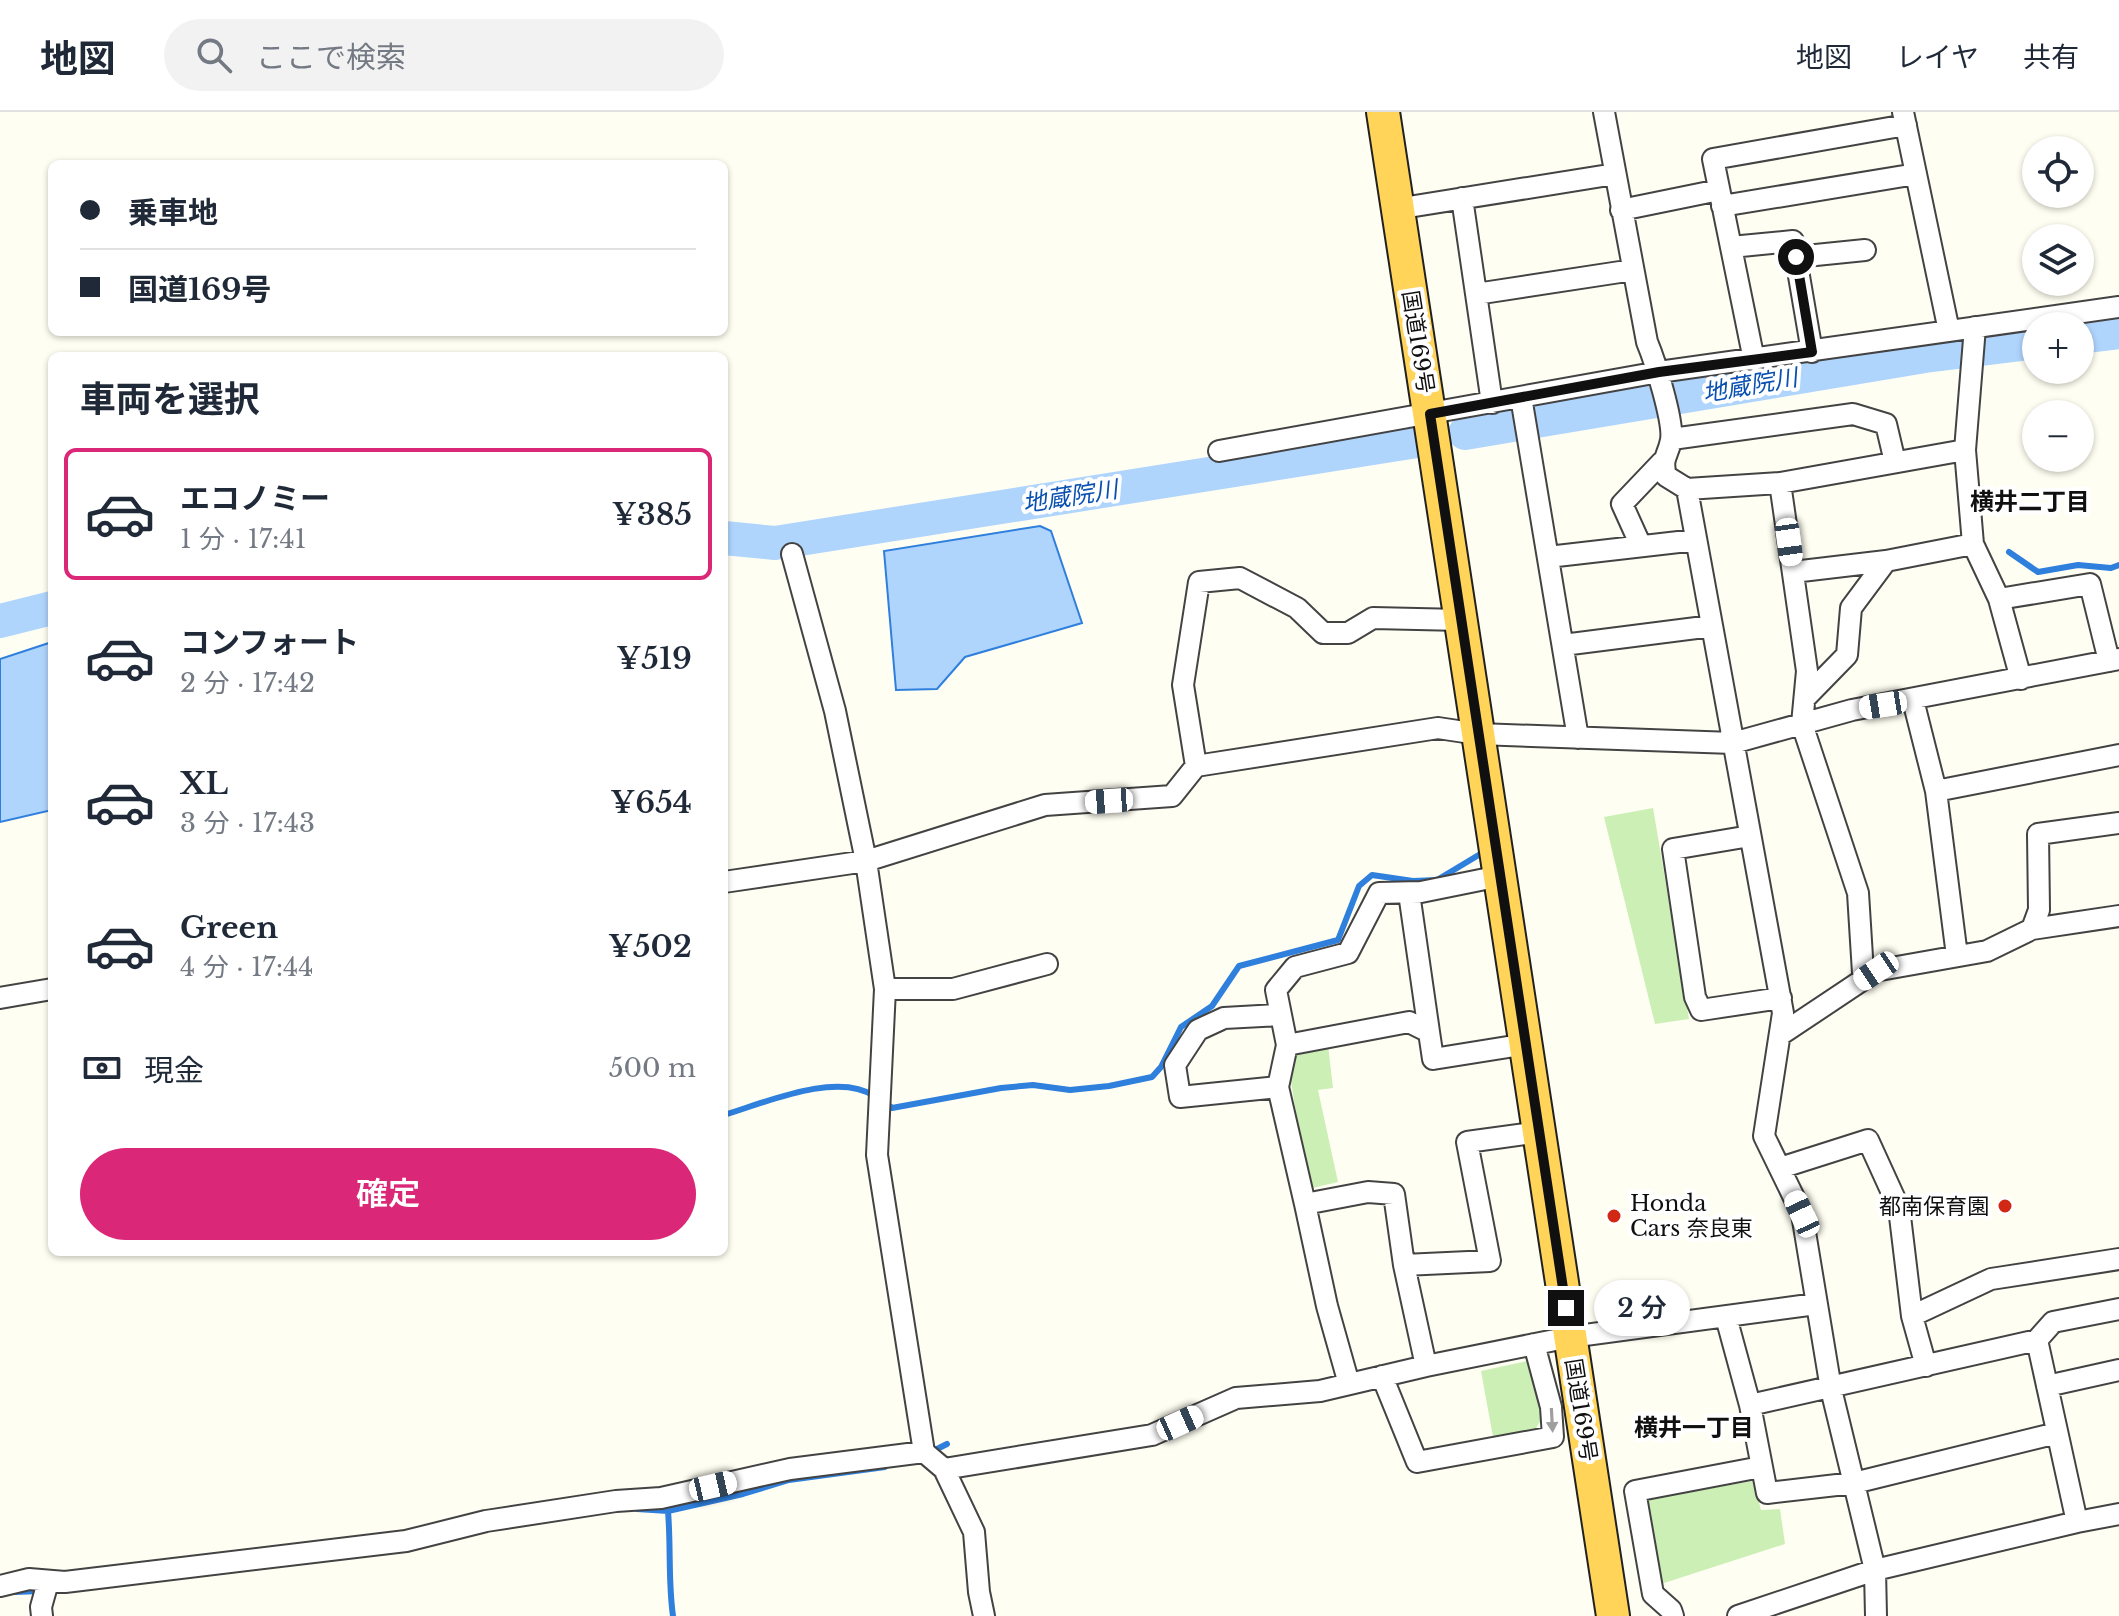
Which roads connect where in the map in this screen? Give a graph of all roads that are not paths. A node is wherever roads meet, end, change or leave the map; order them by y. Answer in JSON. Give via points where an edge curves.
{"nodes":[{"id":1,"x":1383,"y":112,"type":"edge"},
{"id":2,"x":1604,"y":112,"type":"edge"},
{"id":3,"x":1904,"y":118,"type":"edge"},
{"id":4,"x":1615,"y":174,"type":"junction"},
{"id":5,"x":1916,"y":174,"type":"junction"},
{"id":6,"x":1462,"y":198,"type":"junction"},
{"id":7,"x":1721,"y":198,"type":"junction"},
{"id":8,"x":1396,"y":209,"type":"junction"},
{"id":9,"x":1621,"y":210,"type":"junction"},
{"id":10,"x":1731,"y":247,"type":"junction"},
{"id":11,"x":1865,"y":250,"type":"dead end"},
{"id":12,"x":1796,"y":257,"type":"junction"},
{"id":13,"x":1633,"y":270,"type":"junction"},
{"id":14,"x":1476,"y":294,"type":"junction"},
{"id":15,"x":2119,"y":307,"type":"edge"},
{"id":16,"x":1949,"y":331,"type":"junction"},
{"id":17,"x":1975,"y":336,"type":"junction"},
{"id":18,"x":1812,"y":352,"type":"junction"},
{"id":19,"x":1754,"y":360,"type":"junction"},
{"id":20,"x":1662,"y":389,"type":"junction"},
{"id":21,"x":1492,"y":403,"type":"junction"},
{"id":22,"x":1430,"y":414,"type":"junction"},
{"id":23,"x":1524,"y":415,"type":"junction"},
{"id":24,"x":1672,"y":439,"type":"junction"},
{"id":25,"x":1965,"y":450,"type":"junction"},
{"id":26,"x":1219,"y":451,"type":"dead end"},
{"id":27,"x":1662,"y":462,"type":"junction"},
{"id":28,"x":1895,"y":462,"type":"junction"},
{"id":29,"x":1780,"y":483,"type":"junction"},
{"id":30,"x":1687,"y":489,"type":"junction"},
{"id":31,"x":1696,"y":540,"type":"junction"},
{"id":32,"x":1973,"y":544,"type":"junction"},
{"id":33,"x":1641,"y":546,"type":"junction"},
{"id":34,"x":792,"y":554,"type":"dead end"},
{"id":35,"x":1548,"y":557,"type":"junction"},
{"id":36,"x":1886,"y":561,"type":"junction"},
{"id":37,"x":1793,"y":572,"type":"junction"},
{"id":38,"x":1999,"y":599,"type":"junction"},
{"id":39,"x":1461,"y":620,"type":"junction"},
{"id":40,"x":1712,"y":626,"type":"junction"},
{"id":41,"x":1563,"y":645,"type":"junction"},
{"id":42,"x":2114,"y":660,"type":"edge"},
{"id":43,"x":2021,"y":679,"type":"junction"},
{"id":44,"x":1806,"y":697,"type":"junction"},
{"id":45,"x":1913,"y":700,"type":"junction"},
{"id":46,"x":1802,"y":724,"type":"junction"},
{"id":47,"x":1478,"y":734,"type":"junction"},
{"id":48,"x":1578,"y":738,"type":"junction"},
{"id":49,"x":1733,"y":743,"type":"junction"},
{"id":50,"x":2119,"y":755,"type":"edge"},
{"id":51,"x":1196,"y":766,"type":"junction"},
{"id":52,"x":1936,"y":791,"type":"junction"},
{"id":53,"x":2119,"y":823,"type":"edge"},
{"id":54,"x":1750,"y":836,"type":"junction"},
{"id":55,"x":866,"y":861,"type":"junction"},
{"id":56,"x":1500,"y":876,"type":"junction"},
{"id":57,"x":728,"y":881,"type":"edge"},
{"id":58,"x":1409,"y":893,"type":"junction"},
{"id":59,"x":2119,"y":916,"type":"edge"},
{"id":60,"x":2032,"y":929,"type":"junction"},
{"id":61,"x":1957,"y":956,"type":"junction"},
{"id":62,"x":1047,"y":964,"type":"dead end"},
{"id":63,"x":1876,"y":971,"type":"junction"},
{"id":64,"x":885,"y":989,"type":"junction"},
{"id":65,"x":48,"y":990,"type":"edge"},
{"id":66,"x":0,"y":998,"type":"edge"},
{"id":67,"x":1781,"y":998,"type":"junction"},
{"id":68,"x":1279,"y":1015,"type":"junction"},
{"id":69,"x":1429,"y":1032,"type":"junction"},
{"id":70,"x":1780,"y":1035,"type":"junction"},
{"id":71,"x":1526,"y":1044,"type":"junction"},
{"id":72,"x":1287,"y":1045,"type":"junction"},
{"id":73,"x":1278,"y":1087,"type":"junction"},
{"id":74,"x":1539,"y":1132,"type":"junction"},
{"id":75,"x":1780,"y":1168,"type":"junction"},
{"id":76,"x":1305,"y":1204,"type":"junction"},
{"id":77,"x":2119,"y":1259,"type":"edge"},
{"id":78,"x":1404,"y":1265,"type":"junction"},
{"id":79,"x":1816,"y":1304,"type":"junction"},
{"id":80,"x":2119,"y":1309,"type":"edge"},
{"id":81,"x":1912,"y":1316,"type":"junction"},
{"id":82,"x":1726,"y":1317,"type":"junction"},
{"id":83,"x":1570,"y":1337,"type":"junction"},
{"id":84,"x":2037,"y":1340,"type":"junction"},
{"id":85,"x":1534,"y":1344,"type":"junction"},
{"id":86,"x":1426,"y":1366,"type":"junction"},
{"id":87,"x":1926,"y":1366,"type":"junction"},
{"id":88,"x":2119,"y":1370,"type":"edge"},
{"id":89,"x":1382,"y":1376,"type":"junction"},
{"id":90,"x":1349,"y":1384,"type":"junction"},
{"id":91,"x":2047,"y":1386,"type":"junction"},
{"id":92,"x":1831,"y":1389,"type":"junction"},
{"id":93,"x":1750,"y":1405,"type":"junction"},
{"id":94,"x":2057,"y":1433,"type":"junction"},
{"id":95,"x":924,"y":1452,"type":"junction"},
{"id":96,"x":1761,"y":1467,"type":"junction"},
{"id":97,"x":944,"y":1469,"type":"junction"},
{"id":98,"x":1854,"y":1483,"type":"junction"},
{"id":99,"x":2119,"y":1514,"type":"edge"},
{"id":100,"x":2077,"y":1522,"type":"junction"},
{"id":101,"x":1875,"y":1570,"type":"junction"},
{"id":102,"x":48,"y":1582,"type":"junction"},
{"id":103,"x":0,"y":1586,"type":"edge"},
{"id":104,"x":42,"y":1616,"type":"edge"},
{"id":105,"x":984,"y":1616,"type":"edge"},
{"id":106,"x":1613,"y":1616,"type":"edge"},
{"id":107,"x":1673,"y":1616,"type":"edge"},
{"id":108,"x":1738,"y":1616,"type":"edge"},
{"id":109,"x":1876,"y":1616,"type":"edge"}],
"edges":[{"from":1,"to":8,"type":"highway","name":"国道169号"},
{"from":2,"to":4,"type":"street"},
{"from":3,"to":5,"type":"street"},
{"from":3,"to":7,"type":"street","via":[[1713,159]]},
{"from":4,"to":6,"type":"street"},
{"from":4,"to":9,"type":"street"},
{"from":5,"to":7,"type":"street"},
{"from":5,"to":16,"type":"street"},
{"from":6,"to":8,"type":"street"},
{"from":6,"to":14,"type":"street"},
{"from":7,"to":9,"type":"street"},
{"from":7,"to":10,"type":"street"},
{"from":8,"to":22,"type":"highway","name":"国道169号"},
{"from":9,"to":13,"type":"street"},
{"from":10,"to":12,"type":"street","via":[[1793,241]]},
{"from":10,"to":19,"type":"street"},
{"from":11,"to":12,"type":"street"},
{"from":12,"to":18,"type":"street"},
{"from":13,"to":14,"type":"street"},
{"from":13,"to":20,"type":"street"},
{"from":14,"to":21,"type":"street"},
{"from":15,"to":17,"type":"street"},
{"from":16,"to":17,"type":"street"},
{"from":16,"to":18,"type":"street"},
{"from":17,"to":25,"type":"street"},
{"from":18,"to":19,"type":"street"},
{"from":19,"to":20,"type":"street"},
{"from":20,"to":23,"type":"street"},
{"from":20,"to":24,"type":"street"},
{"from":21,"to":22,"type":"street"},
{"from":21,"to":23,"type":"street"},
{"from":22,"to":26,"type":"street"},
{"from":22,"to":39,"type":"highway","name":"国道169号"},
{"from":23,"to":35,"type":"street"},
{"from":24,"to":27,"type":"street"},
{"from":24,"to":28,"type":"street","via":[[1853,414],[1886,424]]},
{"from":25,"to":28,"type":"street"},
{"from":25,"to":32,"type":"street"},
{"from":27,"to":30,"type":"street","via":[[1666,476]]},
{"from":27,"to":33,"type":"street","via":[[1622,504]]},
{"from":28,"to":29,"type":"street"},
{"from":29,"to":30,"type":"street"},
{"from":29,"to":37,"type":"street"},
{"from":30,"to":31,"type":"street"},
{"from":31,"to":33,"type":"street"},
{"from":31,"to":40,"type":"street"},
{"from":32,"to":36,"type":"street"},
{"from":32,"to":38,"type":"street"},
{"from":33,"to":35,"type":"street"},
{"from":34,"to":55,"type":"street","via":[[835,711]]},
{"from":35,"to":41,"type":"street"},
{"from":36,"to":37,"type":"street"},
{"from":36,"to":44,"type":"street","via":[[1851,608],[1847,655]]},
{"from":37,"to":44,"type":"street"},
{"from":38,"to":42,"type":"street","via":[[2090,584]]},
{"from":38,"to":43,"type":"street"},
{"from":39,"to":47,"type":"highway","name":"国道169号"},
{"from":39,"to":51,"type":"street","via":[[1373,618],[1348,633],[1323,633],[1297,608],[1240,578],[1199,582],[1183,685]]},
{"from":40,"to":41,"type":"street"},
{"from":40,"to":49,"type":"street"},
{"from":41,"to":48,"type":"street"},
{"from":42,"to":43,"type":"street"},
{"from":43,"to":45,"type":"street"},
{"from":44,"to":46,"type":"street"},
{"from":45,"to":46,"type":"street"},
{"from":45,"to":52,"type":"street"},
{"from":46,"to":49,"type":"street"},
{"from":46,"to":63,"type":"street","via":[[1858,893],[1863,973]]},
{"from":47,"to":48,"type":"street"},
{"from":47,"to":51,"type":"street","via":[[1438,728]]},
{"from":47,"to":56,"type":"highway","name":"国道169号"},
{"from":48,"to":49,"type":"street"},
{"from":49,"to":54,"type":"street"},
{"from":50,"to":52,"type":"street"},
{"from":51,"to":55,"type":"street","via":[[1172,796],[1045,805]]},
{"from":52,"to":61,"type":"street"},
{"from":53,"to":60,"type":"street","via":[[2038,834],[2039,910]]},
{"from":54,"to":67,"type":"street"},
{"from":54,"to":67,"type":"street","via":[[1673,849],[1695,997],[1701,1010]]},
{"from":55,"to":57,"type":"street"},
{"from":55,"to":64,"type":"street"},
{"from":56,"to":58,"type":"street"},
{"from":56,"to":71,"type":"highway","name":"国道169号"},
{"from":58,"to":68,"type":"street","via":[[1379,893],[1348,953],[1295,967],[1276,990]]},
{"from":58,"to":69,"type":"street"},
{"from":59,"to":60,"type":"street"},
{"from":60,"to":61,"type":"street","via":[[1987,951]]},
{"from":61,"to":63,"type":"street"},
{"from":62,"to":64,"type":"street","via":[[953,989]]},
{"from":63,"to":70,"type":"street"},
{"from":64,"to":95,"type":"street","via":[[877,1155]]},
{"from":65,"to":66,"type":"street"},
{"from":67,"to":70,"type":"street"},
{"from":68,"to":72,"type":"street"},
{"from":68,"to":73,"type":"street","via":[[1224,1018],[1198,1030],[1175,1065],[1180,1097]]},
{"from":69,"to":71,"type":"street","via":[[1433,1059]]},
{"from":69,"to":72,"type":"street","via":[[1409,1022]]},
{"from":70,"to":75,"type":"street","via":[[1764,1136]]},
{"from":71,"to":74,"type":"highway","name":"国道169号"},
{"from":72,"to":73,"type":"street"},
{"from":73,"to":76,"type":"street"},
{"from":74,"to":78,"type":"street","via":[[1467,1142],[1490,1261]]},
{"from":74,"to":83,"type":"highway","name":"国道169号"},
{"from":75,"to":79,"type":"street","via":[[1802,1214]]},
{"from":75,"to":81,"type":"street","via":[[1868,1140],[1899,1208]]},
{"from":76,"to":78,"type":"street","via":[[1368,1192],[1394,1194]]},
{"from":76,"to":90,"type":"street"},
{"from":77,"to":81,"type":"street","via":[[1991,1279]]},
{"from":78,"to":86,"type":"street"},
{"from":79,"to":82,"type":"street"},
{"from":79,"to":92,"type":"street"},
{"from":80,"to":84,"type":"street","via":[[2053,1322]]},
{"from":81,"to":87,"type":"street"},
{"from":82,"to":83,"type":"street"},
{"from":82,"to":93,"type":"street"},
{"from":83,"to":85,"type":"street"},
{"from":83,"to":106,"type":"highway","name":"国道169号"},
{"from":84,"to":87,"type":"street"},
{"from":84,"to":91,"type":"street"},
{"from":85,"to":86,"type":"street"},
{"from":85,"to":89,"type":"street","one_way":true,"via":[[1551,1407],[1553,1437],[1417,1462]]},
{"from":86,"to":89,"type":"street"},
{"from":87,"to":92,"type":"street"},
{"from":88,"to":91,"type":"street"},
{"from":89,"to":90,"type":"street"},
{"from":90,"to":97,"type":"street","via":[[1236,1398],[1152,1435]]},
{"from":91,"to":94,"type":"street"},
{"from":92,"to":93,"type":"street"},
{"from":92,"to":98,"type":"street"},
{"from":93,"to":96,"type":"street"},
{"from":94,"to":98,"type":"street"},
{"from":94,"to":100,"type":"street"},
{"from":95,"to":97,"type":"street"},
{"from":95,"to":102,"type":"street","via":[[790,1469],[661,1498],[486,1521],[406,1541]]},
{"from":96,"to":98,"type":"street","via":[[1767,1493]]},
{"from":96,"to":107,"type":"street","via":[[1635,1491],[1653,1594]]},
{"from":97,"to":105,"type":"street","via":[[974,1532]]},
{"from":98,"to":101,"type":"street"},
{"from":99,"to":100,"type":"street"},
{"from":100,"to":101,"type":"street"},
{"from":101,"to":108,"type":"street"},
{"from":101,"to":109,"type":"street"},
{"from":102,"to":103,"type":"street","via":[[29,1579]]},
{"from":102,"to":104,"type":"street"}]}
